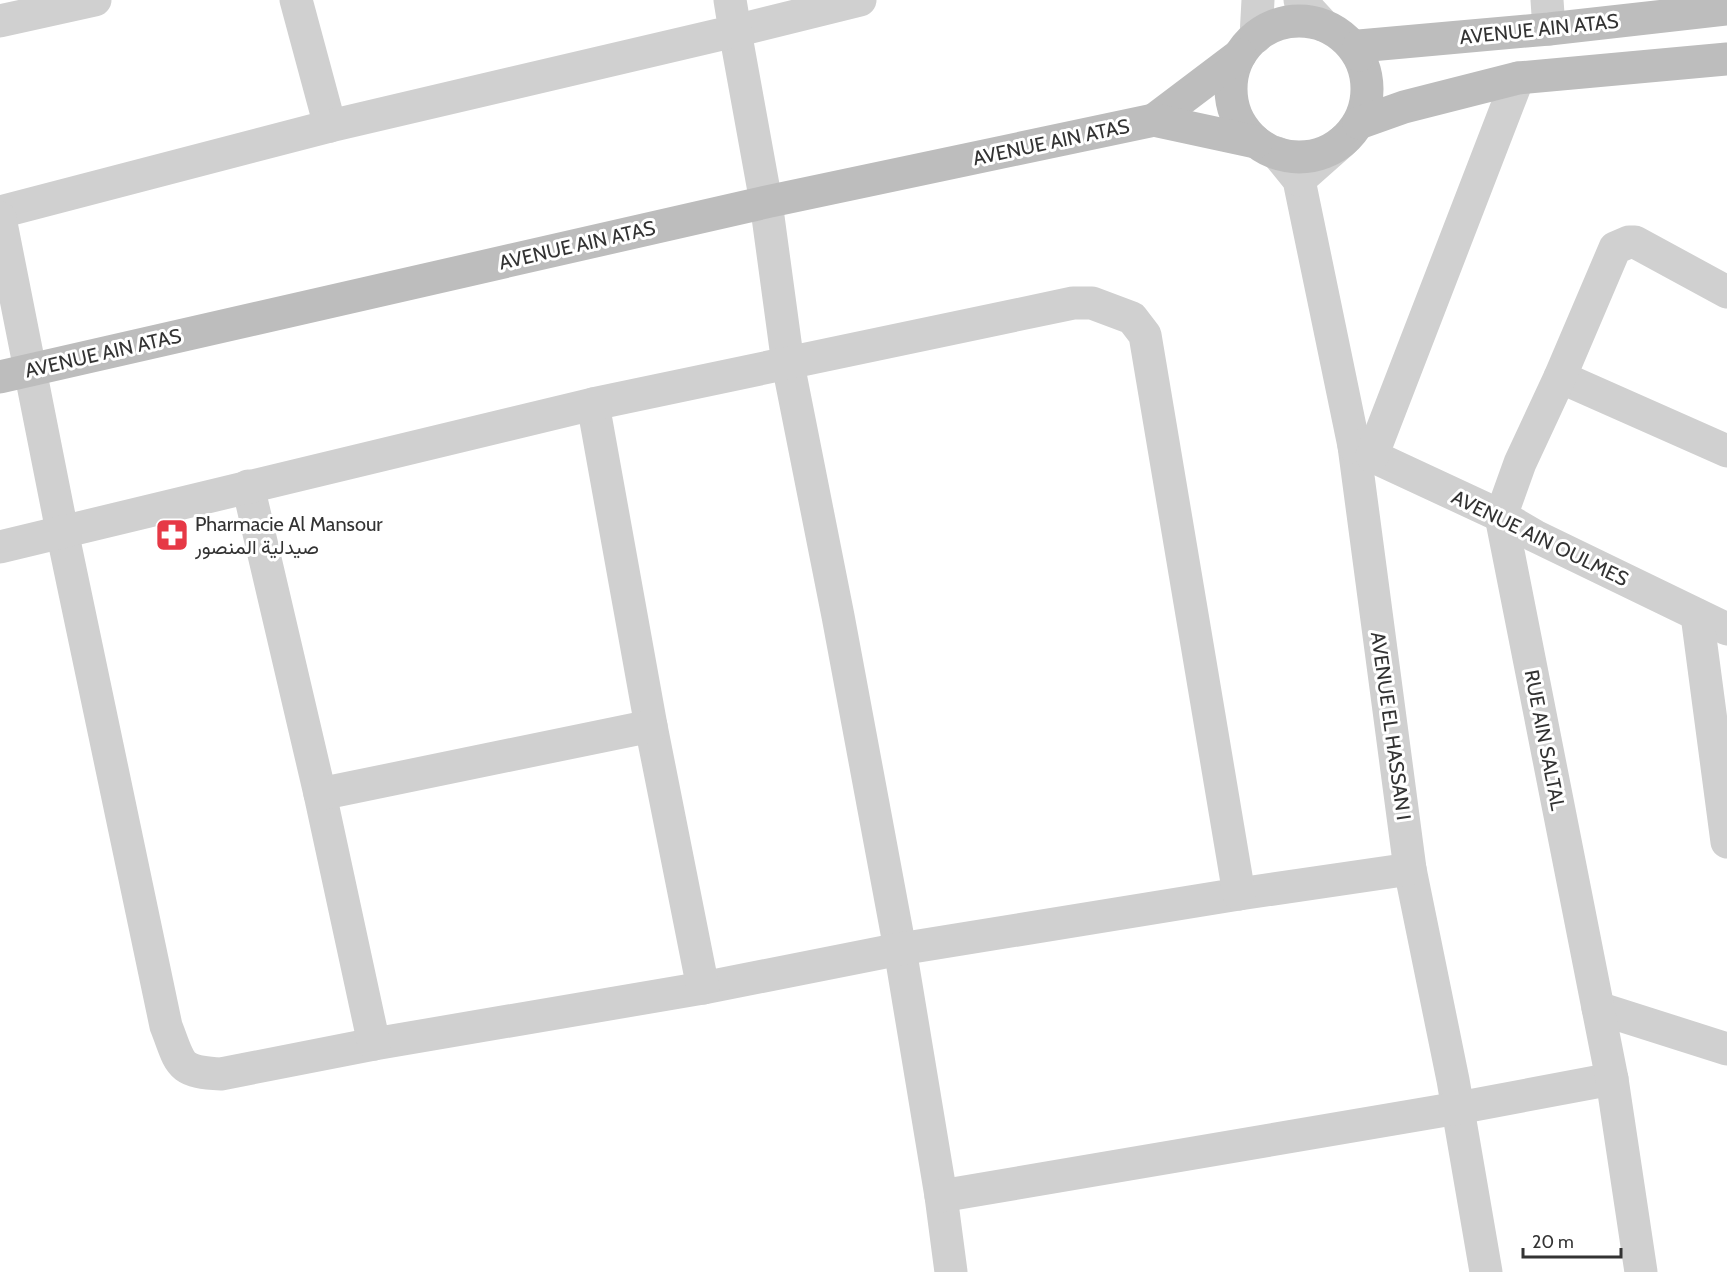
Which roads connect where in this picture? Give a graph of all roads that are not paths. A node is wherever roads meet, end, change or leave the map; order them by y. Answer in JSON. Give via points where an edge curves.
{"nodes":[{"id":1,"x":95,"y":0,"type":"edge"},
{"id":2,"x":296,"y":0,"type":"edge"},
{"id":3,"x":860,"y":0,"type":"edge"},
{"id":4,"x":1258,"y":0,"type":"edge"},
{"id":5,"x":1300,"y":0,"type":"edge"},
{"id":6,"x":1719,"y":0,"type":"edge"},
{"id":7,"x":1727,"y":8,"type":"edge"},
{"id":8,"x":1548,"y":14,"type":"edge"},
{"id":9,"x":732,"y":15,"type":"edge"},
{"id":10,"x":0,"y":21,"type":"edge"},
{"id":11,"x":1323,"y":25,"type":"junction"},
{"id":12,"x":1248,"y":46,"type":"junction"},
{"id":13,"x":1359,"y":55,"type":"junction"},
{"id":14,"x":1727,"y":59,"type":"edge"},
{"id":15,"x":1518,"y":78,"type":"junction"},
{"id":16,"x":1154,"y":120,"type":"junction"},
{"id":17,"x":330,"y":126,"type":"junction"},
{"id":18,"x":1351,"y":132,"type":"junction"},
{"id":19,"x":1267,"y":147,"type":"junction"},
{"id":20,"x":1299,"y":180,"type":"junction"},
{"id":21,"x":766,"y":202,"type":"junction"},
{"id":22,"x":0,"y":212,"type":"edge"},
{"id":23,"x":0,"y":218,"type":"edge"},
{"id":24,"x":1727,"y":292,"type":"edge"},
{"id":25,"x":788,"y":364,"type":"junction"},
{"id":26,"x":15,"y":373,"type":"edge"},
{"id":27,"x":1560,"y":377,"type":"junction"},
{"id":28,"x":593,"y":405,"type":"junction"},
{"id":29,"x":1363,"y":451,"type":"junction"},
{"id":30,"x":1727,"y":451,"type":"edge"},
{"id":31,"x":248,"y":486,"type":"junction"},
{"id":32,"x":1501,"y":516,"type":"junction"},
{"id":33,"x":62,"y":531,"type":"junction"},
{"id":34,"x":0,"y":547,"type":"edge"},
{"id":35,"x":1697,"y":615,"type":"junction"},
{"id":36,"x":1727,"y":629,"type":"edge"},
{"id":37,"x":651,"y":726,"type":"junction"},
{"id":38,"x":321,"y":794,"type":"junction"},
{"id":39,"x":1727,"y":842,"type":"edge"},
{"id":40,"x":1410,"y":868,"type":"junction"},
{"id":41,"x":1239,"y":894,"type":"junction"},
{"id":42,"x":900,"y":949,"type":"junction"},
{"id":43,"x":703,"y":988,"type":"junction"},
{"id":44,"x":1598,"y":1008,"type":"junction"},
{"id":45,"x":374,"y":1044,"type":"junction"},
{"id":46,"x":1727,"y":1049,"type":"edge"},
{"id":47,"x":1611,"y":1079,"type":"junction"},
{"id":48,"x":1458,"y":1108,"type":"junction"},
{"id":49,"x":941,"y":1196,"type":"junction"},
{"id":50,"x":951,"y":1272,"type":"edge"},
{"id":51,"x":1486,"y":1272,"type":"edge"},
{"id":52,"x":1641,"y":1272,"type":"edge"}],
"edges":[{"from":1,"to":10,"type":"street"},
{"from":2,"to":17,"type":"street"},
{"from":3,"to":9,"type":"street"},
{"from":4,"to":12,"type":"street"},
{"from":5,"to":11,"type":"street"},
{"from":6,"to":7,"type":"street"},
{"from":7,"to":8,"type":"street","name":"AVENUE AIN ATAS"},
{"from":8,"to":13,"type":"street","name":"AVENUE AIN ATAS","via":[[1359,46]]},
{"from":9,"to":17,"type":"street"},
{"from":9,"to":21,"type":"street"},
{"from":11,"to":12,"type":"street","via":[[1288,22],[1271,27]]},
{"from":11,"to":13,"type":"street","via":[[1344,37]]},
{"from":12,"to":16,"type":"street"},
{"from":12,"to":19,"type":"street","via":[[1234,73],[1235,110],[1244,127]]},
{"from":13,"to":18,"type":"street","via":[[1366,77],[1366,101]]},
{"from":14,"to":15,"type":"street"},
{"from":15,"to":18,"type":"street","via":[[1404,107]]},
{"from":15,"to":29,"type":"street"},
{"from":16,"to":19,"type":"street"},
{"from":16,"to":21,"type":"street","name":"AVENUE AIN ATAS"},
{"from":17,"to":22,"type":"street"},
{"from":18,"to":19,"type":"street","via":[[1323,153],[1300,157]]},
{"from":18,"to":20,"type":"street"},
{"from":19,"to":20,"type":"street"},
{"from":20,"to":29,"type":"street","name":"AVENUE EL HASSAN I"},
{"from":21,"to":25,"type":"street"},
{"from":21,"to":26,"type":"street","name":"AVENUE AIN ATAS"},
{"from":23,"to":26,"type":"street"},
{"from":24,"to":27,"type":"street","via":[[1635,242],[1615,248]]},
{"from":25,"to":28,"type":"street"},
{"from":25,"to":41,"type":"street","via":[[1073,303],[1092,303],[1132,318],[1145,335]]},
{"from":25,"to":42,"type":"street"},
{"from":26,"to":33,"type":"street"},
{"from":27,"to":30,"type":"street"},
{"from":27,"to":32,"type":"street","via":[[1520,463]]},
{"from":28,"to":31,"type":"street"},
{"from":28,"to":37,"type":"street"},
{"from":29,"to":32,"type":"street","name":"AVENUE AIN OULMES"},
{"from":29,"to":40,"type":"street","name":"AVENUE EL HASSAN I"},
{"from":31,"to":33,"type":"street"},
{"from":31,"to":38,"type":"street"},
{"from":32,"to":35,"type":"street","name":"AVENUE AIN OULMES"},
{"from":32,"to":44,"type":"street","name":"RUE AIN SALTAL"},
{"from":33,"to":34,"type":"street"},
{"from":33,"to":45,"type":"street","via":[[166,1026],[179,1058],[186,1068],[221,1074]]},
{"from":35,"to":36,"type":"street","name":"AVENUE AIN OULMES"},
{"from":35,"to":39,"type":"street"},
{"from":37,"to":38,"type":"street"},
{"from":37,"to":43,"type":"street"},
{"from":38,"to":45,"type":"street"},
{"from":40,"to":41,"type":"street"},
{"from":40,"to":48,"type":"street","name":"AVENUE EL HASSAN I"},
{"from":41,"to":42,"type":"street"},
{"from":42,"to":43,"type":"street"},
{"from":42,"to":49,"type":"street"},
{"from":43,"to":45,"type":"street"},
{"from":44,"to":46,"type":"street"},
{"from":44,"to":47,"type":"street","name":"RUE AIN SALTAL"},
{"from":47,"to":48,"type":"street"},
{"from":47,"to":52,"type":"street","name":"RUE AIN SALTAL"},
{"from":48,"to":49,"type":"street"},
{"from":48,"to":51,"type":"street","name":"AVENUE EL HASSAN I"},
{"from":49,"to":50,"type":"street"}]}
